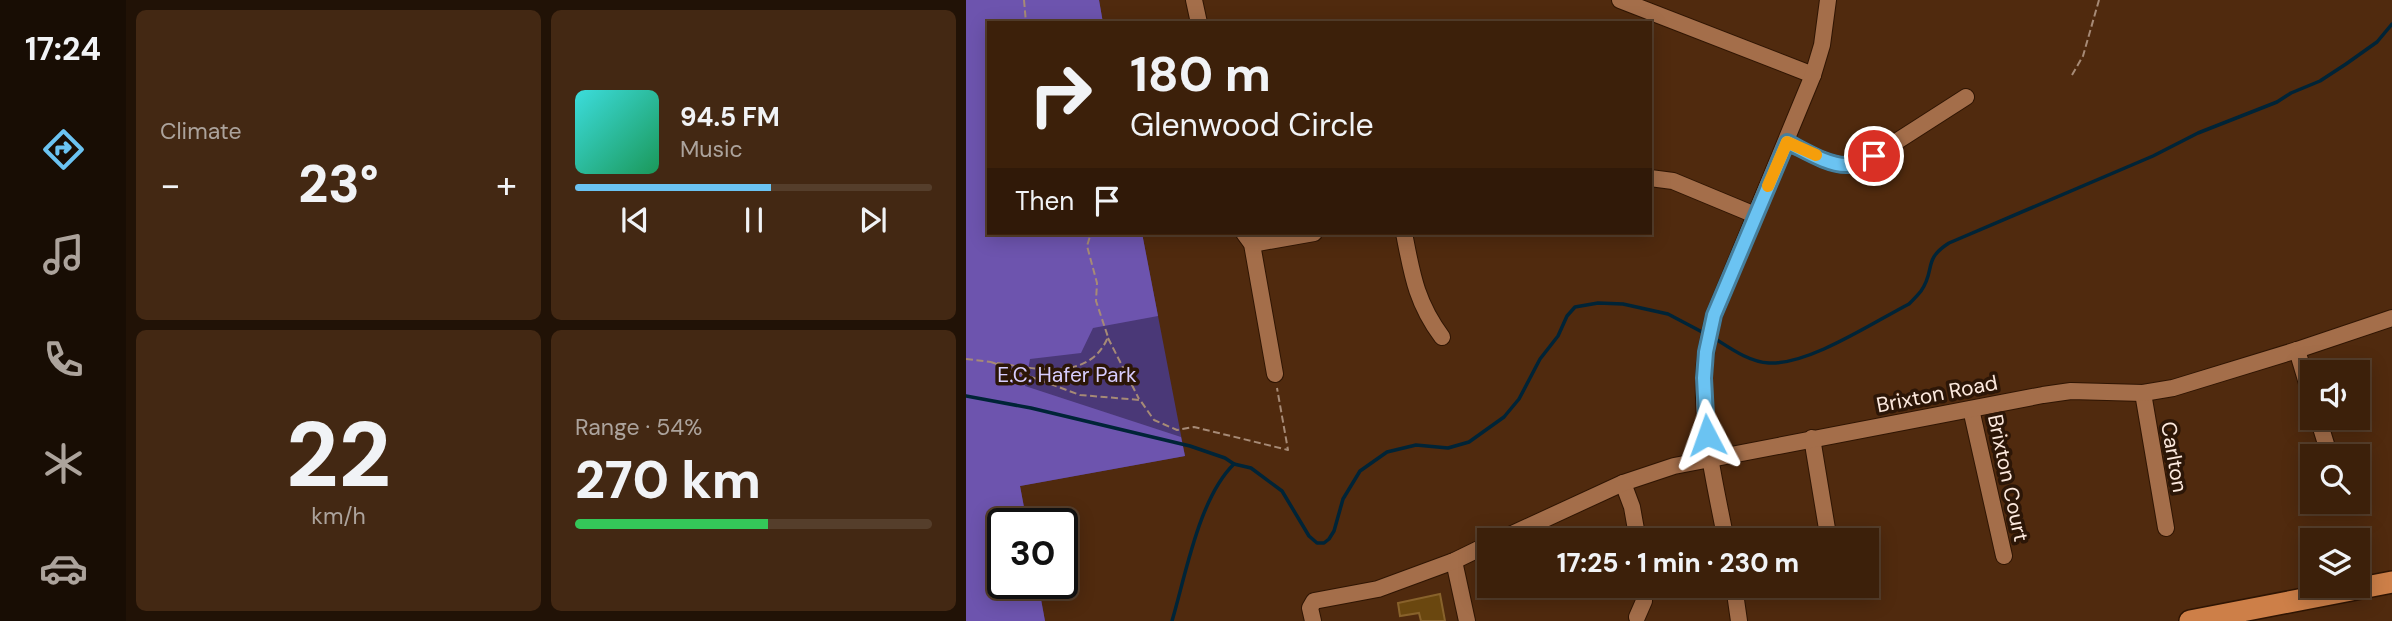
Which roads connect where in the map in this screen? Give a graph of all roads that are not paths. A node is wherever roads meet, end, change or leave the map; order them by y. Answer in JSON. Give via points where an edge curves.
{"nodes":[{"id":1,"x":1195,"y":0,"type":"edge"},
{"id":2,"x":1620,"y":0,"type":"edge"},
{"id":3,"x":1828,"y":0,"type":"edge"},
{"id":4,"x":1199,"y":21,"type":"edge"},
{"id":5,"x":1813,"y":75,"type":"junction"},
{"id":6,"x":1966,"y":97,"type":"dead end"},
{"id":7,"x":1787,"y":142,"type":"junction"},
{"id":8,"x":1652,"y":178,"type":"edge"},
{"id":9,"x":1755,"y":215,"type":"junction"},
{"id":10,"x":1292,"y":235,"type":"edge"},
{"id":11,"x":1404,"y":235,"type":"edge"},
{"id":12,"x":1248,"y":239,"type":"edge"},
{"id":13,"x":2392,"y":318,"type":"edge"},
{"id":14,"x":1442,"y":337,"type":"dead end"},
{"id":15,"x":2297,"y":350,"type":"junction"},
{"id":16,"x":2300,"y":360,"type":"edge"},
{"id":17,"x":1275,"y":373,"type":"road end"},
{"id":18,"x":2143,"y":393,"type":"junction"},
{"id":19,"x":1971,"y":409,"type":"junction"},
{"id":20,"x":1812,"y":439,"type":"junction"},
{"id":21,"x":1709,"y":458,"type":"junction"},
{"id":22,"x":1623,"y":483,"type":"junction"},
{"id":23,"x":1525,"y":528,"type":"edge"},
{"id":24,"x":1636,"y":528,"type":"edge"},
{"id":25,"x":1724,"y":528,"type":"edge"},
{"id":26,"x":1827,"y":528,"type":"edge"},
{"id":27,"x":2166,"y":528,"type":"dead end"},
{"id":28,"x":1477,"y":550,"type":"edge"},
{"id":29,"x":2004,"y":556,"type":"dead end"},
{"id":30,"x":1454,"y":561,"type":"junction"},
{"id":31,"x":2392,"y":582,"type":"edge"},
{"id":32,"x":1644,"y":598,"type":"edge"},
{"id":33,"x":1736,"y":598,"type":"edge"},
{"id":34,"x":1637,"y":617,"type":"dead end"},
{"id":35,"x":2197,"y":620,"type":"edge"},
{"id":36,"x":1313,"y":621,"type":"edge"},
{"id":37,"x":1467,"y":621,"type":"edge"},
{"id":38,"x":1739,"y":621,"type":"edge"}],
"edges":[{"from":1,"to":4,"type":"street"},
{"from":2,"to":5,"type":"street"},
{"from":3,"to":5,"type":"street"},
{"from":5,"to":7,"type":"street"},
{"from":6,"to":7,"type":"street","via":[[1859,163],[1846,166]]},
{"from":7,"to":9,"type":"street"},
{"from":8,"to":9,"type":"street","via":[[1673,181]]},
{"from":9,"to":21,"type":"street","via":[[1714,315],[1706,352],[1704,411]]},
{"from":10,"to":12,"type":"street"},
{"from":11,"to":14,"type":"street","via":[[1421,304]]},
{"from":12,"to":17,"type":"street"},
{"from":13,"to":15,"type":"street","name":"Brixton Road"},
{"from":15,"to":16,"type":"street"},
{"from":15,"to":18,"type":"street","name":"Brixton Road"},
{"from":18,"to":19,"type":"street","name":"Brixton Road","via":[[2071,391]]},
{"from":18,"to":27,"type":"street","name":"Carlton"},
{"from":19,"to":20,"type":"street","name":"Brixton Road"},
{"from":19,"to":29,"type":"street","name":"Brixton Court"},
{"from":20,"to":21,"type":"street","name":"Brixton Road"},
{"from":20,"to":26,"type":"street"},
{"from":21,"to":22,"type":"street","name":"Brixton Road"},
{"from":21,"to":25,"type":"street"},
{"from":22,"to":23,"type":"street","name":"Brixton Road"},
{"from":22,"to":24,"type":"street"},
{"from":28,"to":30,"type":"street"},
{"from":30,"to":36,"type":"street","via":[[1378,589],[1314,601],[1310,608]]},
{"from":30,"to":37,"type":"street"},
{"from":31,"to":35,"type":"main road"},
{"from":32,"to":34,"type":"street"},
{"from":33,"to":38,"type":"street"}]}
